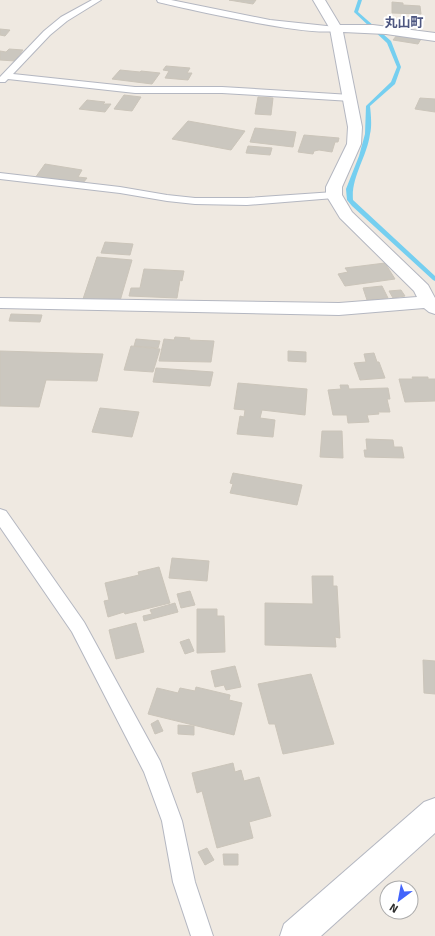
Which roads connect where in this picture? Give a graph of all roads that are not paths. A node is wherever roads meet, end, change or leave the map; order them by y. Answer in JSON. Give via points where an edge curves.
{"nodes":[{"id":1,"x":97,"y":0,"type":"edge"},
{"id":2,"x":161,"y":0,"type":"edge"},
{"id":3,"x":319,"y":0,"type":"edge"},
{"id":4,"x":336,"y":29,"type":"junction"},
{"id":5,"x":435,"y":37,"type":"edge"},
{"id":6,"x":8,"y":76,"type":"junction"},
{"id":7,"x":0,"y":82,"type":"edge"},
{"id":8,"x":350,"y":98,"type":"junction"},
{"id":9,"x":0,"y":176,"type":"edge"},
{"id":10,"x":334,"y":195,"type":"junction"},
{"id":11,"x":0,"y":303,"type":"edge"},
{"id":12,"x":432,"y":305,"type":"edge"},
{"id":13,"x":0,"y":515,"type":"edge"},
{"id":14,"x":435,"y":813,"type":"edge"},
{"id":15,"x":202,"y":936,"type":"edge"},
{"id":16,"x":296,"y":936,"type":"edge"}],
"edges":[{"from":1,"to":6,"type":"lane","via":[[64,19],[47,33]]},
{"from":2,"to":4,"type":"lane","via":[[227,16],[313,29]]},
{"from":3,"to":4,"type":"street"},
{"from":4,"to":5,"type":"street","via":[[387,29]]},
{"from":4,"to":8,"type":"street"},
{"from":6,"to":7,"type":"lane"},
{"from":6,"to":8,"type":"lane","via":[[134,90],[222,90]]},
{"from":8,"to":10,"type":"street","via":[[354,144],[334,187]]},
{"from":9,"to":10,"type":"lane","via":[[196,201],[285,200]]},
{"from":10,"to":12,"type":"street","via":[[346,215],[422,289]]},
{"from":11,"to":12,"type":"street","via":[[339,309]]},
{"from":13,"to":15,"type":"lane","via":[[78,627],[153,768],[172,821],[184,882]]},
{"from":14,"to":16,"type":"street"}]}
